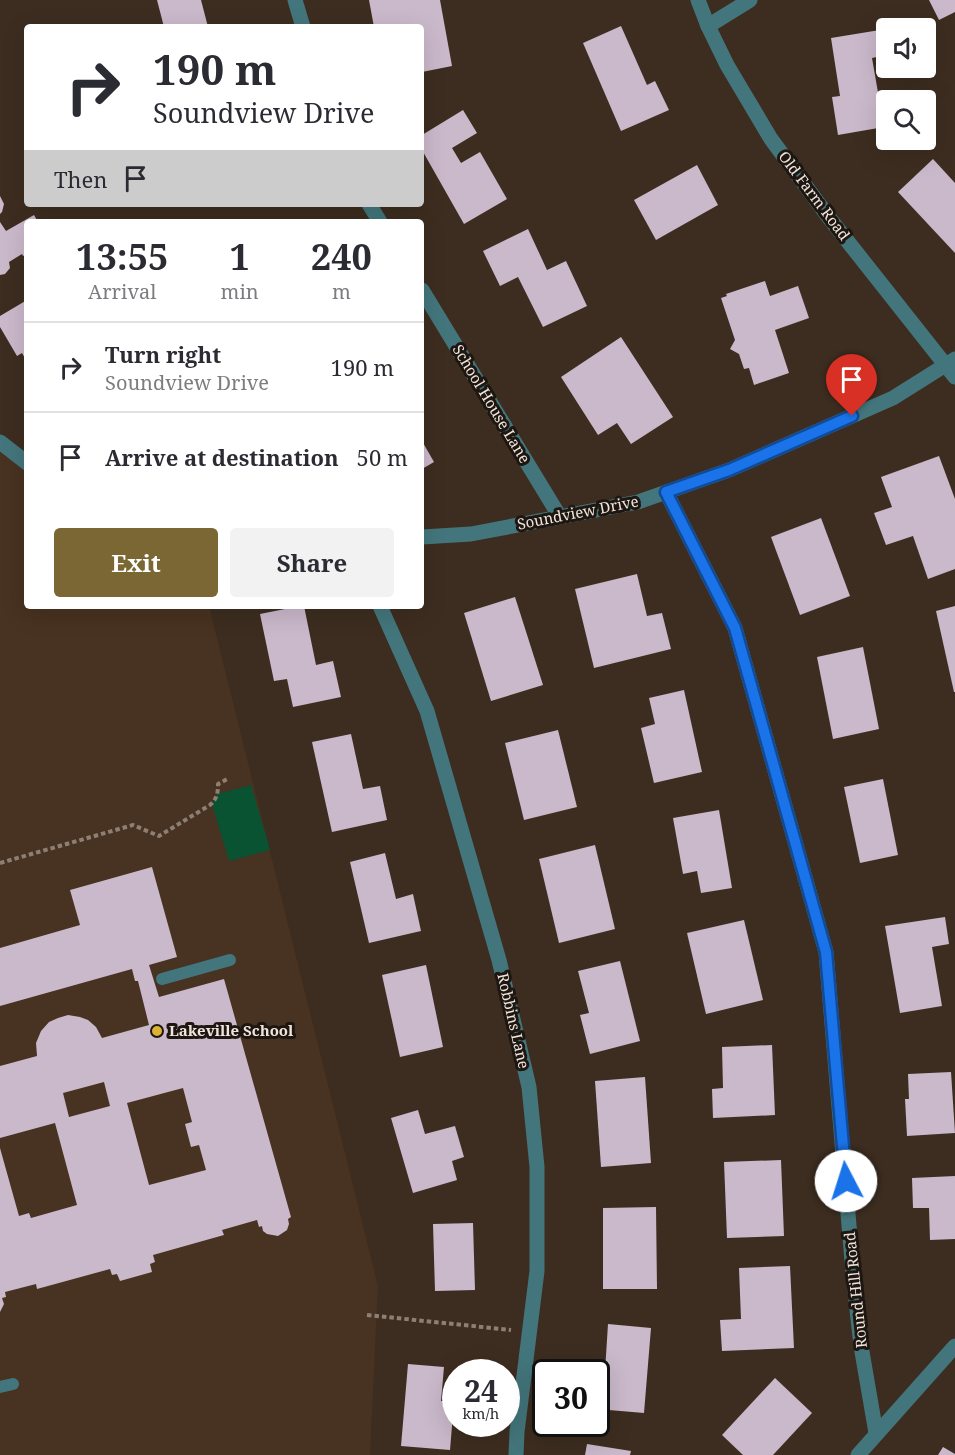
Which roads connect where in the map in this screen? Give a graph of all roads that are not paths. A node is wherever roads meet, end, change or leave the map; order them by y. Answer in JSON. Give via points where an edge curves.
{"nodes":[{"id":1,"x":295,"y":0,"type":"edge"},
{"id":2,"x":698,"y":0,"type":"edge"},
{"id":3,"x":750,"y":0,"type":"edge"},
{"id":4,"x":302,"y":24,"type":"edge"},
{"id":5,"x":708,"y":26,"type":"junction"},
{"id":6,"x":424,"y":293,"type":"edge"},
{"id":7,"x":952,"y":367,"type":"edge"},
{"id":8,"x":0,"y":442,"type":"edge"},
{"id":9,"x":24,"y":460,"type":"edge"},
{"id":10,"x":666,"y":492,"type":"junction"},
{"id":11,"x":560,"y":517,"type":"junction"},
{"id":12,"x":424,"y":537,"type":"edge"},
{"id":13,"x":381,"y":609,"type":"edge"},
{"id":14,"x":230,"y":960,"type":"dead end"},
{"id":15,"x":162,"y":979,"type":"dead end"},
{"id":16,"x":955,"y":1346,"type":"edge"},
{"id":17,"x":13,"y":1384,"type":"dead end"},
{"id":18,"x":0,"y":1388,"type":"edge"},
{"id":19,"x":876,"y":1433,"type":"junction"},
{"id":20,"x":516,"y":1455,"type":"edge"},
{"id":21,"x":858,"y":1455,"type":"edge"}],
"edges":[{"from":1,"to":4,"type":"street"},
{"from":2,"to":5,"type":"street","name":"Old Farm Road"},
{"from":3,"to":5,"type":"street"},
{"from":5,"to":7,"type":"street","name":"Old Farm Road","via":[[771,139],[830,219]]},
{"from":6,"to":11,"type":"street","name":"School House Lane"},
{"from":7,"to":10,"type":"street","name":"Soundview Drive","via":[[893,398],[729,470]]},
{"from":8,"to":9,"type":"street"},
{"from":10,"to":11,"type":"street","name":"Soundview Drive","via":[[638,502]]},
{"from":10,"to":19,"type":"street","name":"Round Hill Road","via":[[735,628],[826,952],[853,1273]]},
{"from":11,"to":12,"type":"street","name":"Soundview Drive","via":[[471,534]]},
{"from":13,"to":20,"type":"street","name":"Robbins Lane","via":[[427,711],[499,960],[529,1087],[537,1167],[537,1271]]},
{"from":14,"to":15,"type":"lane"},
{"from":16,"to":19,"type":"street"},
{"from":17,"to":18,"type":"lane"},
{"from":19,"to":21,"type":"street"}]}
